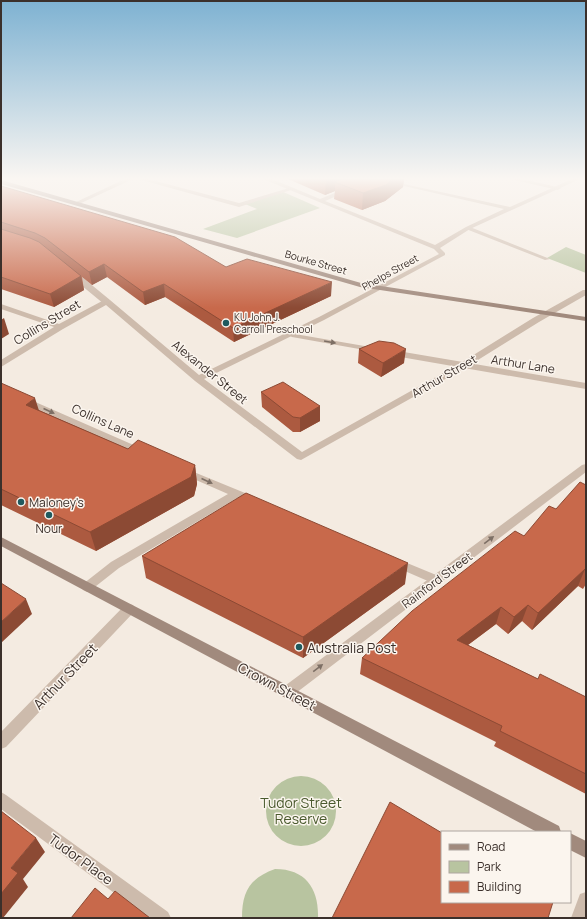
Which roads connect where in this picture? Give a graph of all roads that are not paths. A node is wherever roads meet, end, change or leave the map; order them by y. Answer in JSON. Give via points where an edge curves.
{"nodes":[{"id":1,"x":142,"y":222,"type":"edge"},
{"id":2,"x":371,"y":222,"type":"edge"},
{"id":3,"x":482,"y":222,"type":"edge"},
{"id":4,"x":468,"y":228,"type":"junction"},
{"id":5,"x":436,"y":248,"type":"junction"},
{"id":6,"x":547,"y":259,"type":"dead end"},
{"id":7,"x":68,"y":271,"type":"edge"},
{"id":8,"x":382,"y":288,"type":"junction"},
{"id":9,"x":586,"y":292,"type":"edge"},
{"id":10,"x":107,"y":302,"type":"junction"},
{"id":11,"x":1,"y":306,"type":"edge"},
{"id":12,"x":549,"y":313,"type":"junction"},
{"id":13,"x":586,"y":318,"type":"edge"},
{"id":14,"x":60,"y":327,"type":"junction"},
{"id":15,"x":292,"y":335,"type":"junction"},
{"id":16,"x":1,"y":364,"type":"edge"},
{"id":17,"x":462,"y":366,"type":"junction"},
{"id":18,"x":198,"y":379,"type":"junction"},
{"id":19,"x":586,"y":386,"type":"edge"},
{"id":20,"x":1,"y":390,"type":"edge"},
{"id":21,"x":151,"y":456,"type":"edge"},
{"id":22,"x":301,"y":457,"type":"joint"},
{"id":23,"x":173,"y":466,"type":"edge"},
{"id":24,"x":586,"y":467,"type":"edge"},
{"id":25,"x":236,"y":494,"type":"junction"},
{"id":26,"x":265,"y":506,"type":"edge"},
{"id":27,"x":1,"y":541,"type":"edge"},
{"id":28,"x":386,"y":558,"type":"edge"},
{"id":29,"x":437,"y":580,"type":"junction"},
{"id":30,"x":87,"y":587,"type":"junction"},
{"id":31,"x":129,"y":609,"type":"junction"},
{"id":32,"x":287,"y":692,"type":"junction"},
{"id":33,"x":1,"y":742,"type":"edge"},
{"id":34,"x":1,"y":800,"type":"edge"},
{"id":35,"x":551,"y":831,"type":"edge"},
{"id":36,"x":571,"y":842,"type":"edge"},
{"id":37,"x":586,"y":850,"type":"edge"},
{"id":38,"x":586,"y":900,"type":"edge"},
{"id":39,"x":162,"y":918,"type":"edge"},
{"id":40,"x":580,"y":918,"type":"edge"}],
"edges":[{"from":1,"to":8,"type":"street","name":"Bourke Street","via":[[340,280]]},
{"from":2,"to":5,"type":"street"},
{"from":3,"to":4,"type":"street"},
{"from":4,"to":5,"type":"street"},
{"from":4,"to":6,"type":"street"},
{"from":5,"to":8,"type":"street","name":"Phelps Street","via":[[444,254]]},
{"from":7,"to":10,"type":"street","name":"Alexander Street"},
{"from":8,"to":12,"type":"street","name":"Bourke Street"},
{"from":8,"to":15,"type":"street","name":"Phelps Street"},
{"from":9,"to":12,"type":"street","name":"Arthur Street"},
{"from":10,"to":14,"type":"street","name":"Collins Street"},
{"from":10,"to":18,"type":"street","name":"Alexander Street"},
{"from":11,"to":14,"type":"street"},
{"from":12,"to":13,"type":"street","name":"Bourke Street"},
{"from":12,"to":17,"type":"street","name":"Arthur Street"},
{"from":14,"to":16,"type":"street","name":"Collins Street"},
{"from":15,"to":17,"type":"street","name":"Arthur Lane","one_way":true},
{"from":15,"to":18,"type":"street","name":"Phelps Street"},
{"from":17,"to":19,"type":"street","name":"Arthur Lane"},
{"from":17,"to":22,"type":"street","name":"Arthur Street"},
{"from":18,"to":22,"type":"street","name":"Alexander Street"},
{"from":20,"to":21,"type":"street","name":"Collins Lane","one_way":true},
{"from":23,"to":25,"type":"street","one_way":true},
{"from":29,"to":24,"type":"street","name":"Rainford Street","one_way":true},
{"from":25,"to":26,"type":"street"},
{"from":25,"to":30,"type":"street","via":[[115,565]]},
{"from":27,"to":30,"type":"street","name":"Crown Street"},
{"from":28,"to":29,"type":"street"},
{"from":32,"to":29,"type":"street","name":"Rainford Street","one_way":true},
{"from":30,"to":31,"type":"street","name":"Crown Street"},
{"from":31,"to":32,"type":"street","name":"Crown Street"},
{"from":31,"to":33,"type":"street","name":"Arthur Street"},
{"from":32,"to":35,"type":"street","name":"Crown Street"},
{"from":34,"to":39,"type":"street","name":"Tudor Place"},
{"from":36,"to":37,"type":"street"},
{"from":38,"to":40,"type":"street"}]}
